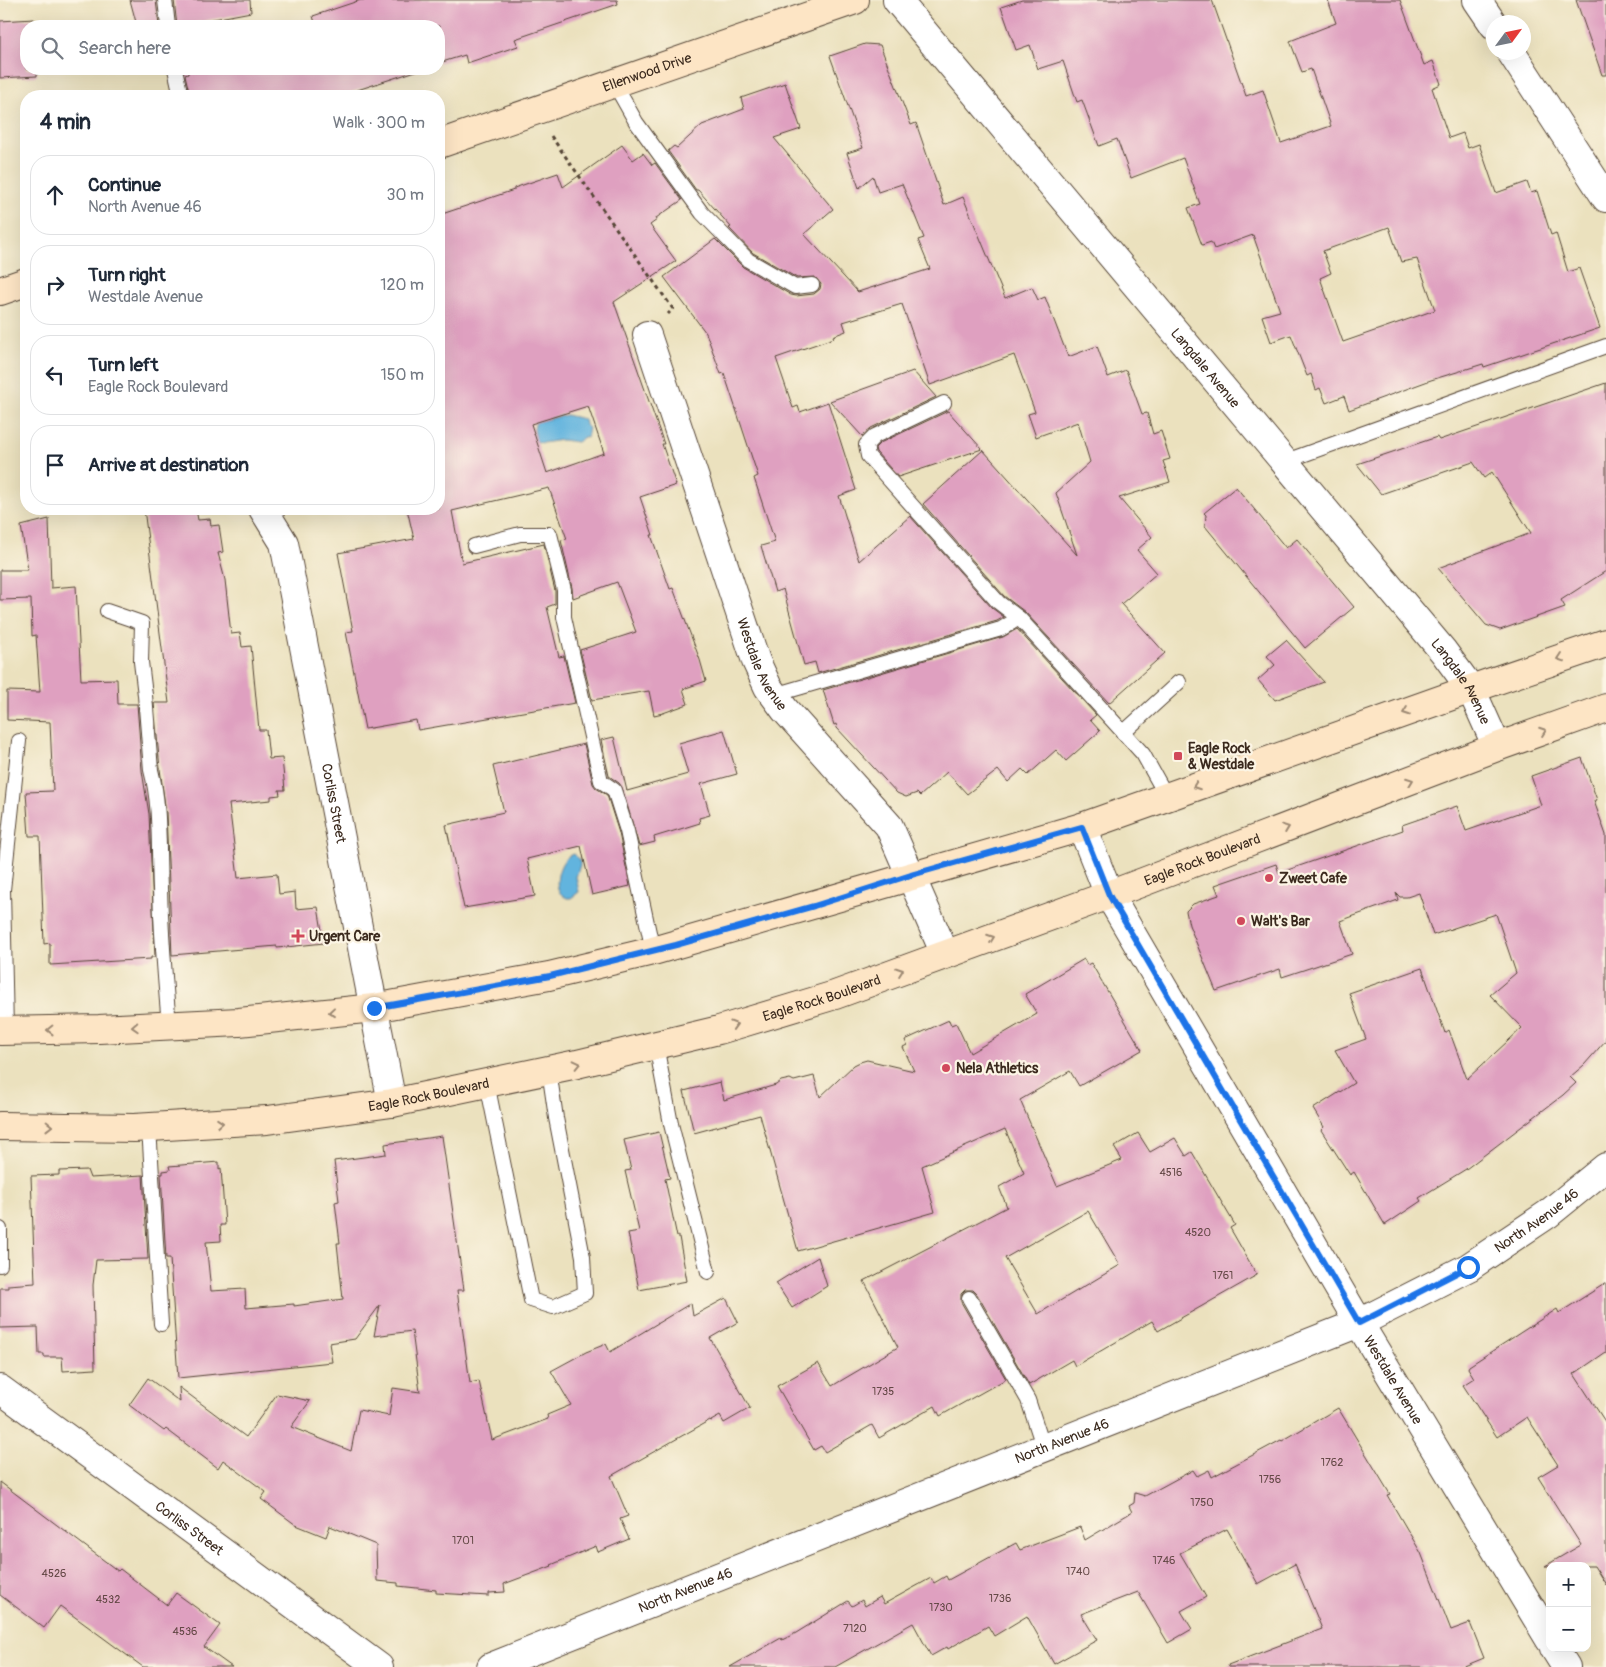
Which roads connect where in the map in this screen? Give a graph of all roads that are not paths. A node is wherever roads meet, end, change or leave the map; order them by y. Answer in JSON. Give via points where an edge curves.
{"nodes":[{"id":1,"x":164,"y":0,"type":"edge"},
{"id":2,"x":855,"y":0,"type":"edge"},
{"id":3,"x":897,"y":0,"type":"edge"},
{"id":4,"x":1477,"y":0,"type":"edge"},
{"id":5,"x":1487,"y":15,"type":"edge"},
{"id":6,"x":167,"y":20,"type":"edge"},
{"id":7,"x":1516,"y":60,"type":"edge"},
{"id":8,"x":176,"y":75,"type":"edge"},
{"id":9,"x":614,"y":83,"type":"junction"},
{"id":10,"x":180,"y":90,"type":"edge"},
{"id":11,"x":445,"y":142,"type":"edge"},
{"id":12,"x":1606,"y":198,"type":"edge"},
{"id":13,"x":20,"y":284,"type":"edge"},
{"id":14,"x":812,"y":285,"type":"dead end"},
{"id":15,"x":0,"y":290,"type":"edge"},
{"id":16,"x":647,"y":336,"type":"road end"},
{"id":17,"x":1606,"y":346,"type":"edge"},
{"id":18,"x":944,"y":402,"type":"dead end"},
{"id":19,"x":1283,"y":462,"type":"junction"},
{"id":20,"x":268,"y":515,"type":"edge"},
{"id":21,"x":474,"y":546,"type":"dead end"},
{"id":22,"x":107,"y":611,"type":"dead end"},
{"id":23,"x":1019,"y":618,"type":"junction"},
{"id":24,"x":1606,"y":643,"type":"edge"},
{"id":25,"x":1179,"y":682,"type":"dead end"},
{"id":26,"x":1470,"y":689,"type":"junction"},
{"id":27,"x":774,"y":695,"type":"junction"},
{"id":28,"x":1606,"y":708,"type":"edge"},
{"id":29,"x":1124,"y":733,"type":"junction"},
{"id":30,"x":19,"y":741,"type":"dead end"},
{"id":31,"x":1498,"y":747,"type":"junction"},
{"id":32,"x":1167,"y":797,"type":"junction"},
{"id":33,"x":1082,"y":827,"type":"junction"},
{"id":34,"x":911,"y":875,"type":"junction"},
{"id":35,"x":1109,"y":895,"type":"junction"},
{"id":36,"x":653,"y":951,"type":"junction"},
{"id":37,"x":945,"y":954,"type":"junction"},
{"id":38,"x":374,"y":1008,"type":"junction"},
{"id":39,"x":168,"y":1025,"type":"junction"},
{"id":40,"x":3,"y":1031,"type":"edge"},
{"id":41,"x":656,"y":1045,"type":"junction"},
{"id":42,"x":549,"y":1070,"type":"junction"},
{"id":43,"x":487,"y":1083,"type":"junction"},
{"id":44,"x":392,"y":1102,"type":"junction"},
{"id":45,"x":0,"y":1126,"type":"edge"},
{"id":46,"x":149,"y":1127,"type":"junction"},
{"id":47,"x":1606,"y":1167,"type":"edge"},
{"id":48,"x":0,"y":1229,"type":"edge"},
{"id":49,"x":0,"y":1265,"type":"edge"},
{"id":50,"x":708,"y":1272,"type":"dead end"},
{"id":51,"x":969,"y":1298,"type":"dead end"},
{"id":52,"x":1359,"y":1323,"type":"junction"},
{"id":53,"x":161,"y":1324,"type":"dead end"},
{"id":54,"x":0,"y":1389,"type":"edge"},
{"id":55,"x":1044,"y":1449,"type":"junction"},
{"id":56,"x":1546,"y":1633,"type":"edge"},
{"id":57,"x":1557,"y":1652,"type":"edge"},
{"id":58,"x":379,"y":1667,"type":"edge"},
{"id":59,"x":492,"y":1667,"type":"edge"},
{"id":60,"x":1566,"y":1667,"type":"edge"}],
"edges":[{"from":1,"to":6,"type":"lane"},
{"from":2,"to":9,"type":"main road","name":"Ellenwood Drive"},
{"from":3,"to":19,"type":"street","name":"Langdale Avenue"},
{"from":4,"to":5,"type":"street"},
{"from":7,"to":12,"type":"street"},
{"from":8,"to":10,"type":"lane"},
{"from":9,"to":11,"type":"main road","name":"Ellenwood Drive"},
{"from":9,"to":14,"type":"lane","via":[[636,122],[702,214],[748,260],[794,287]]},
{"from":13,"to":15,"type":"main road"},
{"from":16,"to":27,"type":"street","name":"Westdale Avenue","via":[[756,661]]},
{"from":17,"to":19,"type":"lane"},
{"from":18,"to":23,"type":"lane","via":[[875,436],[866,445],[868,456],[998,602]]},
{"from":19,"to":26,"type":"street","name":"Langdale Avenue","via":[[1443,651]]},
{"from":20,"to":38,"type":"street","name":"Corliss Street","via":[[284,543]]},
{"from":21,"to":36,"type":"lane","via":[[520,534],[550,534],[564,590],[564,617],[601,781],[614,790],[627,831]]},
{"from":22,"to":39,"type":"lane","via":[[142,623],[141,662],[157,813]]},
{"from":23,"to":27,"type":"lane","via":[[1001,629]]},
{"from":23,"to":29,"type":"lane"},
{"from":24,"to":26,"type":"main road","one_way":true},
{"from":25,"to":29,"type":"lane"},
{"from":26,"to":31,"type":"street","name":"Langdale Avenue"},
{"from":26,"to":32,"type":"main road","one_way":true},
{"from":27,"to":34,"type":"street","name":"Westdale Avenue","via":[[889,826]]},
{"from":31,"to":28,"type":"main road","name":"Eagle Rock Boulevard","one_way":true},
{"from":29,"to":32,"type":"lane","via":[[1143,754]]},
{"from":30,"to":40,"type":"lane","via":[[2,890]]},
{"from":35,"to":31,"type":"main road","name":"Eagle Rock Boulevard","one_way":true},
{"from":32,"to":33,"type":"main road"},
{"from":33,"to":34,"type":"main road"},
{"from":33,"to":35,"type":"street","name":"Westdale Avenue"},
{"from":34,"to":36,"type":"main road"},
{"from":34,"to":37,"type":"street","name":"Westdale Avenue"},
{"from":37,"to":35,"type":"main road","name":"Eagle Rock Boulevard","one_way":true},
{"from":35,"to":52,"type":"street","name":"Westdale Avenue"},
{"from":36,"to":38,"type":"main road","via":[[550,976]]},
{"from":41,"to":37,"type":"main road","name":"Eagle Rock Boulevard","one_way":true,"via":[[719,1030],[835,994]]},
{"from":38,"to":39,"type":"main road","one_way":true,"via":[[239,1022]]},
{"from":38,"to":44,"type":"street","name":"Corliss Street"},
{"from":39,"to":40,"type":"main road","one_way":true},
{"from":42,"to":41,"type":"main road","name":"Eagle Rock Boulevard","one_way":true},
{"from":41,"to":50,"type":"lane","via":[[671,1124]]},
{"from":42,"to":43,"type":"main road","name":"Eagle Rock Boulevard"},
{"from":42,"to":43,"type":"lane","via":[[583,1257],[585,1293],[553,1307],[531,1300]]},
{"from":43,"to":44,"type":"main road","name":"Eagle Rock Boulevard"},
{"from":46,"to":44,"type":"main road","name":"Eagle Rock Boulevard","one_way":true,"via":[[267,1120]]},
{"from":45,"to":46,"type":"main road","name":"Eagle Rock Boulevard","one_way":true},
{"from":46,"to":53,"type":"lane"},
{"from":47,"to":52,"type":"street","name":"North Avenue 46","via":[[1548,1214],[1468,1267]]},
{"from":48,"to":49,"type":"lane"},
{"from":51,"to":55,"type":"lane","via":[[1028,1400]]},
{"from":52,"to":55,"type":"street","name":"North Avenue 46"},
{"from":52,"to":56,"type":"street","name":"Westdale Avenue"},
{"from":54,"to":58,"type":"street","name":"Corliss Street"},
{"from":55,"to":59,"type":"street","name":"North Avenue 46"},
{"from":57,"to":60,"type":"street"}]}
